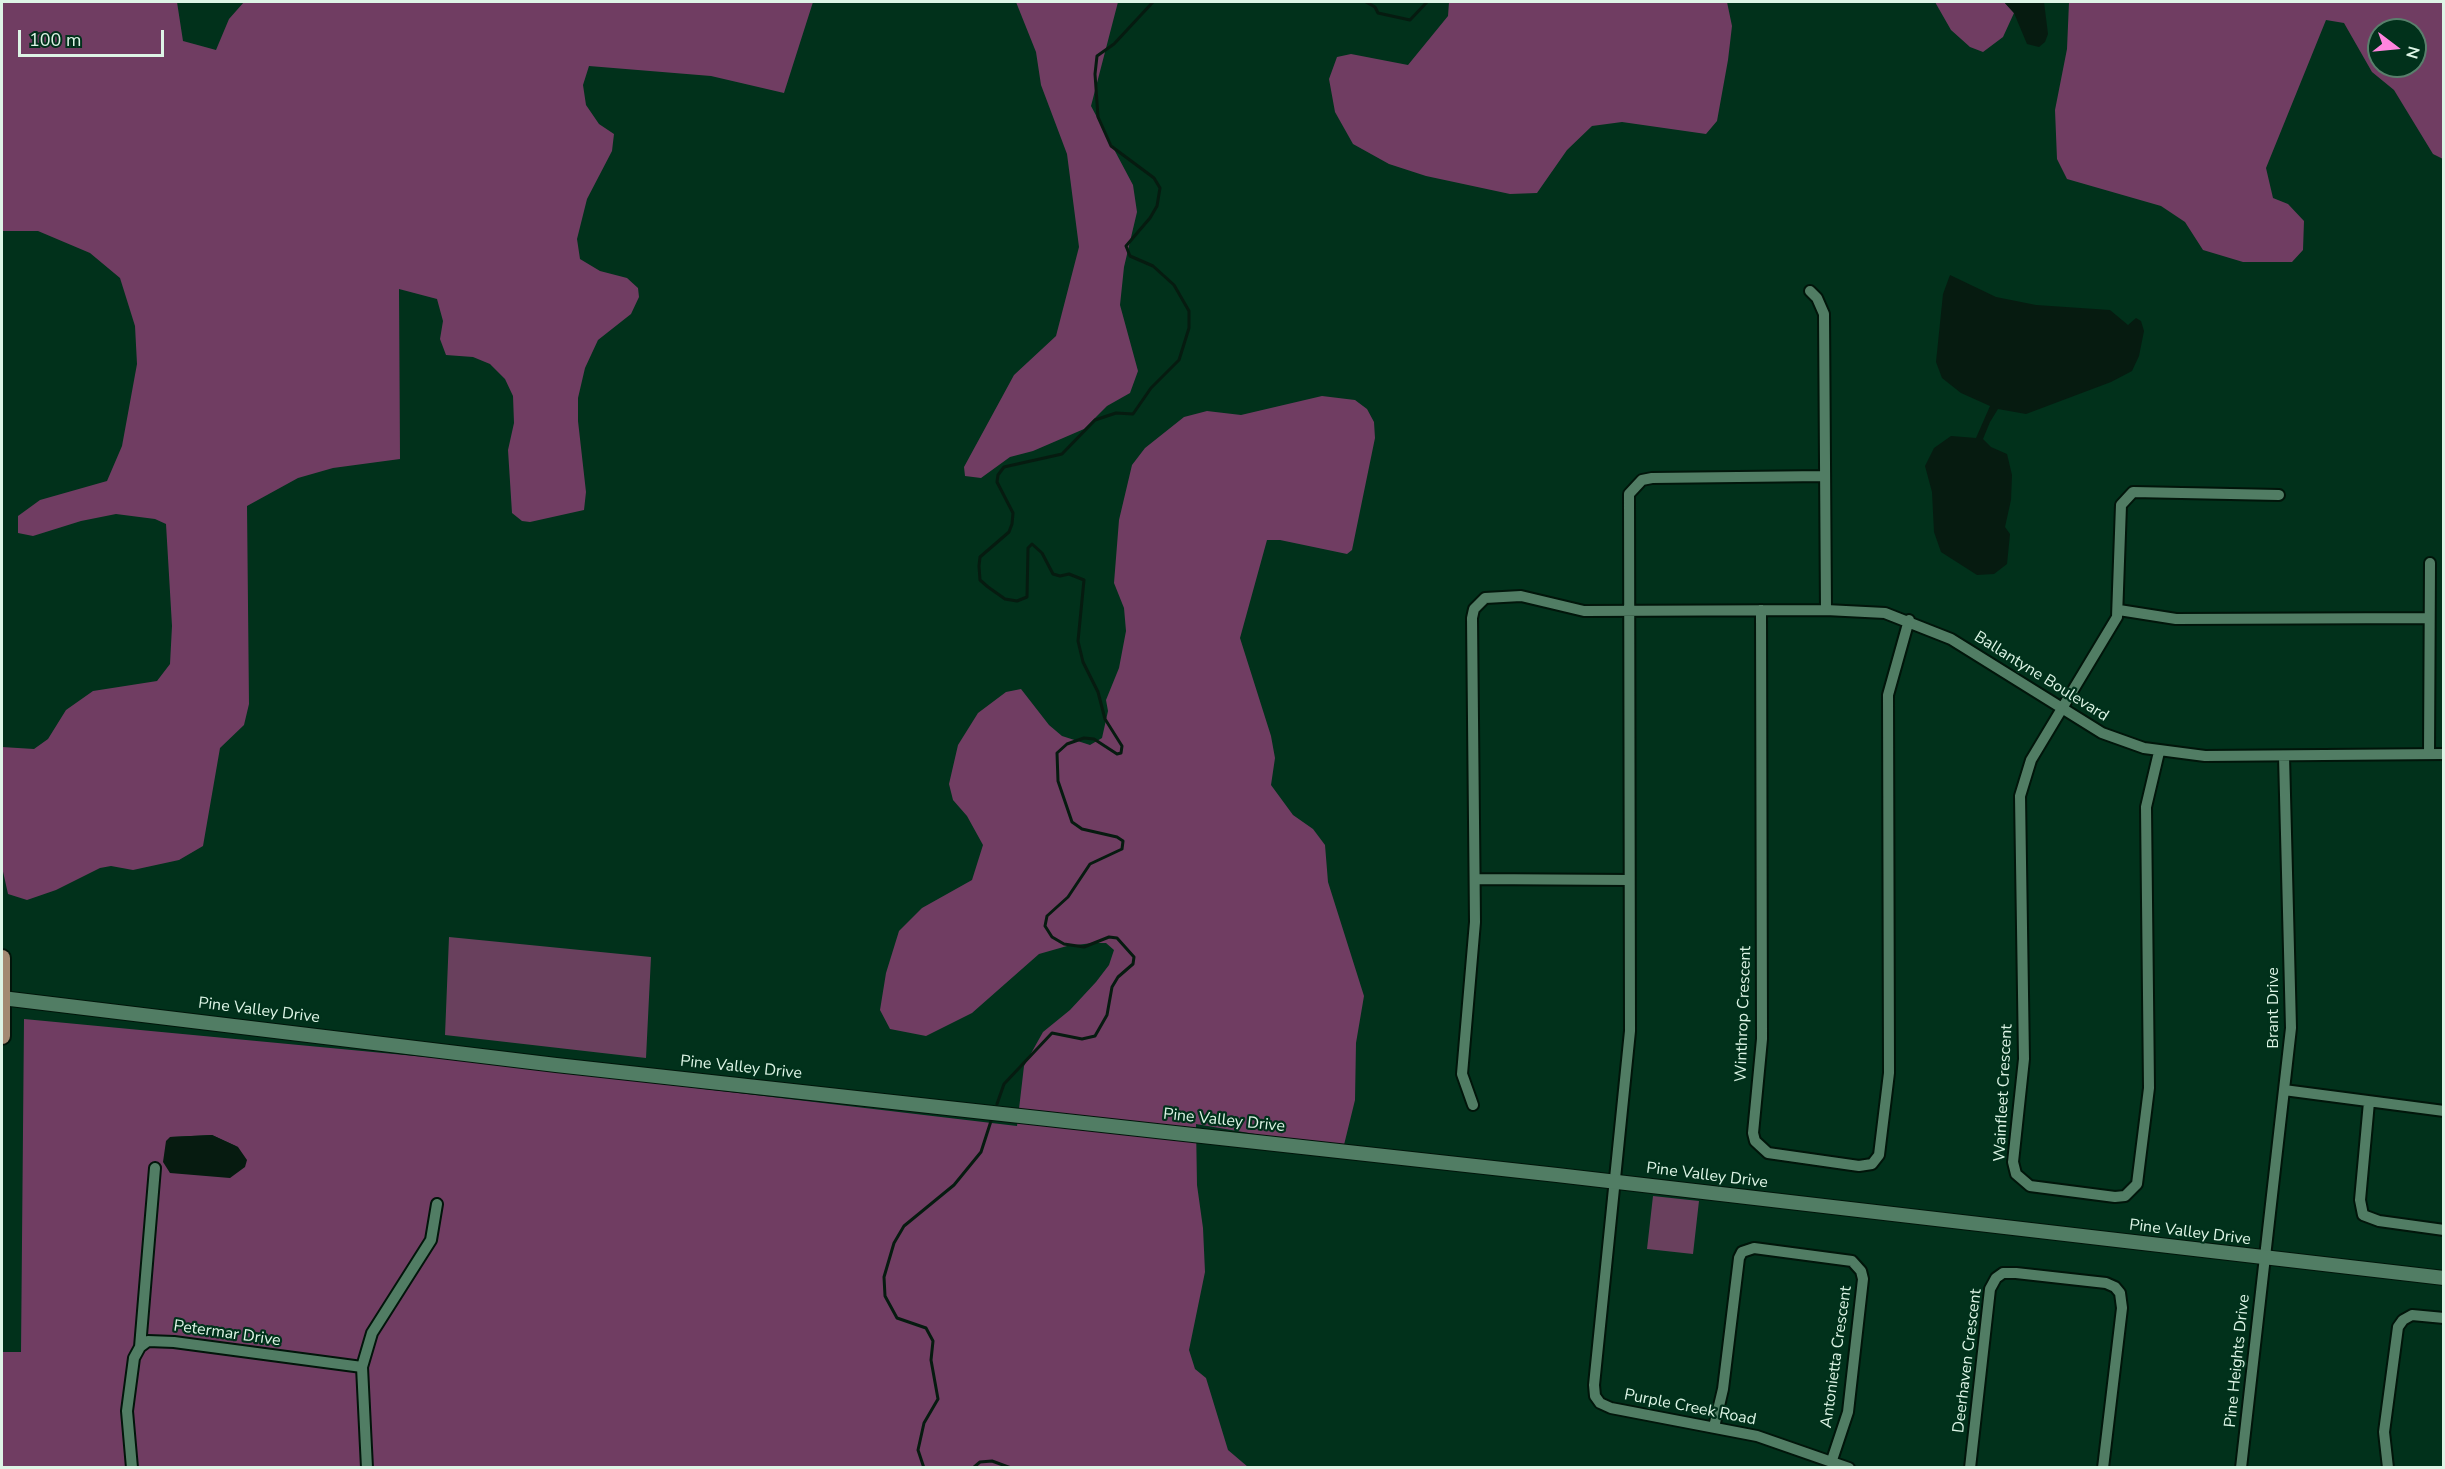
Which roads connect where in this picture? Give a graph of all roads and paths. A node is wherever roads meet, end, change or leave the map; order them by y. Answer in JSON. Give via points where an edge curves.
{"nodes":[{"id":1,"x":1810,"y":291,"type":"dead end"},
{"id":2,"x":1824,"y":476,"type":"junction"},
{"id":3,"x":2280,"y":495,"type":"dead end"},
{"id":4,"x":2430,"y":563,"type":"dead end"},
{"id":5,"x":1761,"y":610,"type":"junction"},
{"id":6,"x":1826,"y":610,"type":"junction"},
{"id":7,"x":2119,"y":610,"type":"junction"},
{"id":8,"x":1628,"y":611,"type":"junction"},
{"id":9,"x":2429,"y":618,"type":"junction"},
{"id":10,"x":1909,"y":620,"type":"junction"},
{"id":11,"x":2062,"y":709,"type":"junction"},
{"id":12,"x":2159,"y":752,"type":"junction"},
{"id":13,"x":2429,"y":754,"type":"junction"},
{"id":14,"x":2444,"y":754,"type":"edge"},
{"id":15,"x":2284,"y":756,"type":"junction"},
{"id":16,"x":1476,"y":879,"type":"junction"},
{"id":17,"x":1629,"y":880,"type":"junction"},
{"id":18,"x":2,"y":958,"type":"edge"},
{"id":19,"x":2,"y":998,"type":"edge"},
{"id":20,"x":2,"y":1036,"type":"edge"},
{"id":21,"x":2284,"y":1090,"type":"junction"},
{"id":22,"x":2369,"y":1102,"type":"junction"},
{"id":23,"x":1473,"y":1106,"type":"dead end"},
{"id":24,"x":2444,"y":1111,"type":"edge"},
{"id":25,"x":155,"y":1168,"type":"dead end"},
{"id":26,"x":1615,"y":1182,"type":"junction"},
{"id":27,"x":437,"y":1204,"type":"dead end"},
{"id":28,"x":2444,"y":1230,"type":"edge"},
{"id":29,"x":2264,"y":1259,"type":"junction"},
{"id":30,"x":2444,"y":1278,"type":"edge"},
{"id":31,"x":2444,"y":1318,"type":"edge"},
{"id":32,"x":140,"y":1347,"type":"junction"},
{"id":33,"x":362,"y":1367,"type":"junction"},
{"id":34,"x":1714,"y":1427,"type":"junction"},
{"id":35,"x":1832,"y":1460,"type":"junction"},
{"id":36,"x":132,"y":1467,"type":"edge"},
{"id":37,"x":367,"y":1467,"type":"edge"},
{"id":38,"x":1850,"y":1467,"type":"edge"},
{"id":39,"x":1970,"y":1467,"type":"edge"},
{"id":40,"x":2103,"y":1467,"type":"edge"},
{"id":41,"x":2241,"y":1467,"type":"edge"},
{"id":42,"x":2388,"y":1467,"type":"edge"}],
"edges":[{"from":1,"to":2,"type":"street","via":[[1824,314]]},
{"from":2,"to":6,"type":"street"},
{"from":2,"to":8,"type":"street","via":[[1642,480],[1629,494]]},
{"from":3,"to":7,"type":"street","via":[[2133,492],[2121,505]]},
{"from":4,"to":9,"type":"street"},
{"from":5,"to":6,"type":"street","name":"Ballantyne Boulevard"},
{"from":5,"to":8,"type":"street","name":"Ballantyne Boulevard"},
{"from":5,"to":10,"type":"street","name":"Winthrop Crescent","via":[[1762,1039],[1753,1132],[1755,1141],[1768,1154],[1859,1166],[1872,1164],[1879,1155],[1889,1073],[1888,695]]},
{"from":6,"to":10,"type":"street","name":"Ballantyne Boulevard","via":[[1878,612]]},
{"from":7,"to":9,"type":"street","via":[[2176,619]]},
{"from":7,"to":11,"type":"street","via":[[2112,629]]},
{"from":8,"to":16,"type":"street","name":"Ballantyne Boulevard","via":[[1577,610],[1515,596],[1485,598],[1474,609]]},
{"from":8,"to":17,"type":"street"},
{"from":9,"to":13,"type":"street"},
{"from":10,"to":11,"type":"street","name":"Ballantyne Boulevard","via":[[1951,639]]},
{"from":11,"to":12,"type":"street","name":"Ballantyne Boulevard","via":[[2115,739]]},
{"from":11,"to":12,"type":"street","name":"Wainfleet Crescent","via":[[2031,760],[2020,805],[2024,1059],[2013,1162],[2016,1174],[2030,1186],[2115,1197],[2131,1192],[2137,1184],[2149,1088],[2146,807]]},
{"from":12,"to":15,"type":"street","name":"Ballantyne Boulevard"},
{"from":13,"to":14,"type":"street","name":"Ballantyne Boulevard"},
{"from":13,"to":15,"type":"street","name":"Ballantyne Boulevard"},
{"from":15,"to":21,"type":"street","name":"Brant Drive","via":[[2291,1028]]},
{"from":16,"to":17,"type":"street"},
{"from":16,"to":23,"type":"street","name":"Ballantyne Boulevard","via":[[1462,1074]]},
{"from":17,"to":26,"type":"street","via":[[1630,1041]]},
{"from":18,"to":19,"type":"main road"},
{"from":19,"to":20,"type":"main road"},
{"from":19,"to":26,"type":"street","name":"Pine Valley Drive","via":[[556,1065]]},
{"from":21,"to":22,"type":"street"},
{"from":21,"to":29,"type":"street","name":"Brant Drive"},
{"from":22,"to":24,"type":"street"},
{"from":22,"to":28,"type":"street","via":[[2360,1200],[2363,1215]]},
{"from":25,"to":32,"type":"street"},
{"from":26,"to":29,"type":"street","name":"Pine Valley Drive"},
{"from":26,"to":34,"type":"street","name":"Purple Creek Road","via":[[1595,1396],[1611,1408]]},
{"from":27,"to":33,"type":"street","via":[[431,1240],[372,1333]]},
{"from":29,"to":30,"type":"street","name":"Pine Valley Drive"},
{"from":29,"to":41,"type":"street","name":"Pine Heights Drive"},
{"from":31,"to":42,"type":"street","via":[[2412,1315],[2398,1327],[2384,1432]]},
{"from":32,"to":33,"type":"street","name":"Petermar Drive","via":[[148,1341],[174,1342]]},
{"from":32,"to":36,"type":"street","via":[[134,1358],[127,1411]]},
{"from":33,"to":37,"type":"street"},
{"from":34,"to":35,"type":"street","name":"Purple Creek Road"},
{"from":34,"to":35,"type":"street","name":"Antonietta Crescent","via":[[1742,1252],[1754,1248],[1852,1261],[1863,1279],[1848,1412]]},
{"from":35,"to":38,"type":"street","name":"Purple Creek Road"},
{"from":39,"to":40,"type":"street","name":"Deerhaven Crescent","via":[[1990,1289],[2003,1273],[2016,1273],[2106,1283],[2121,1293]]}]}
